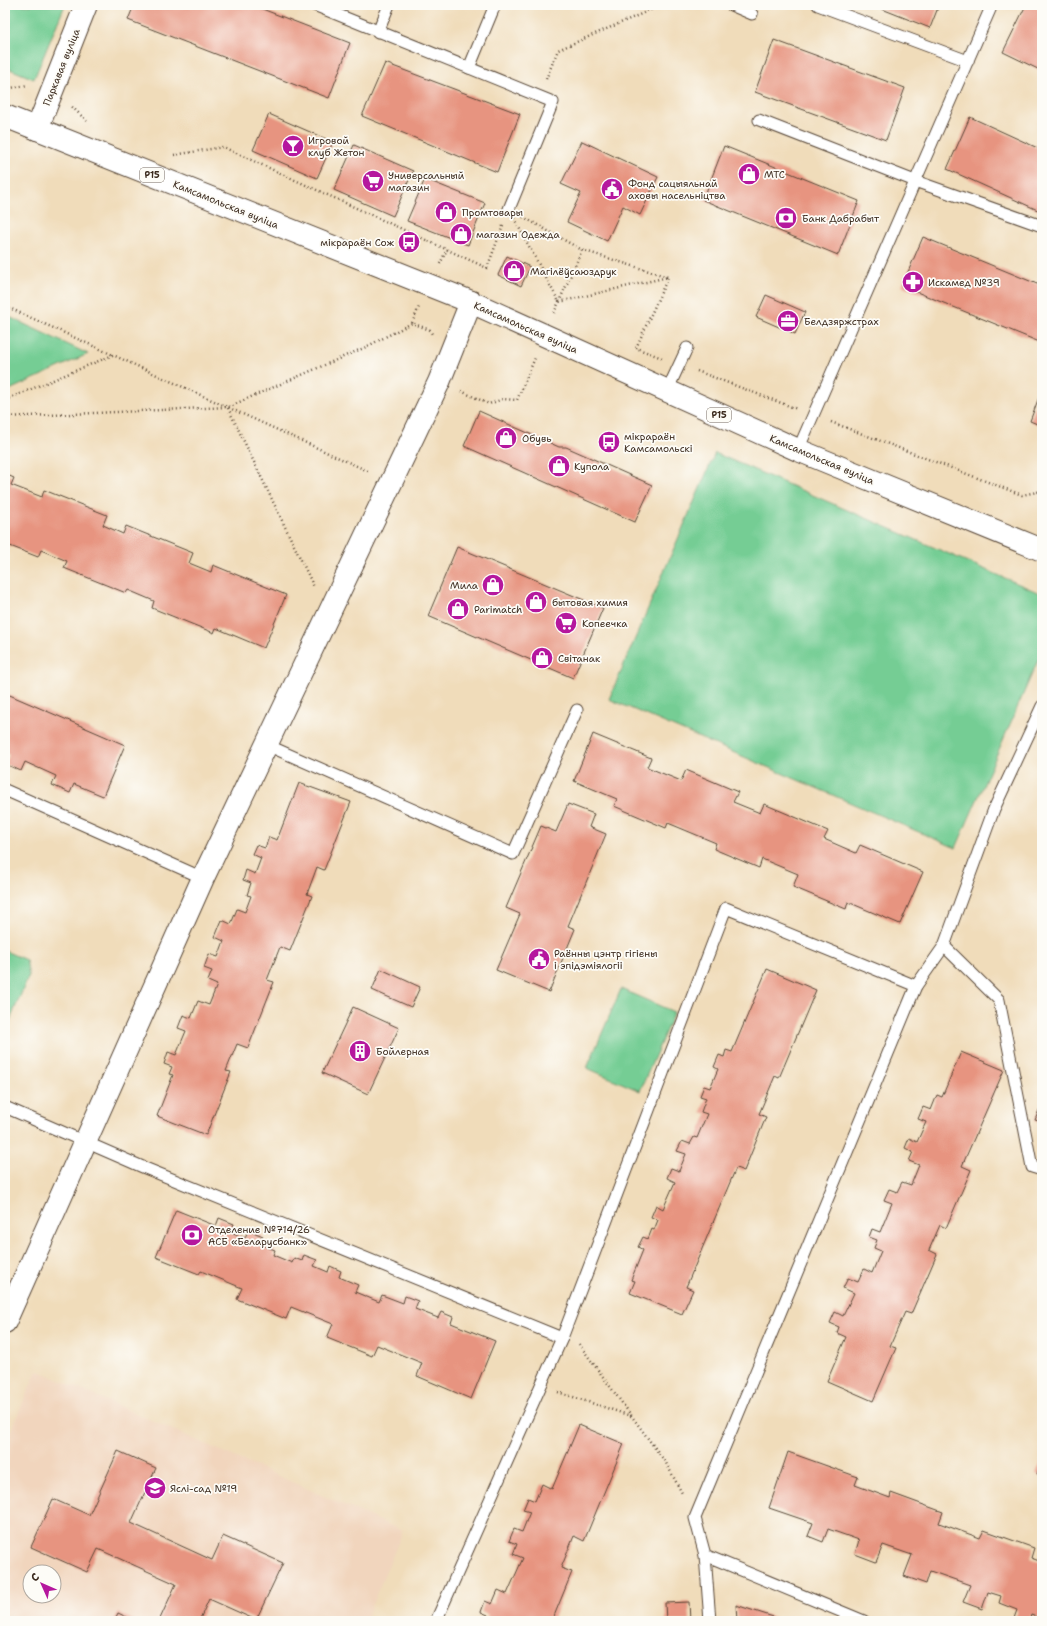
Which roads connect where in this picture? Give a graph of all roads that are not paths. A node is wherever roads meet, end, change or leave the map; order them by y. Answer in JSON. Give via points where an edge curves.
{"nodes":[{"id":1,"x":86,"y":5,"type":"edge"},
{"id":2,"x":314,"y":5,"type":"edge"},
{"id":3,"x":389,"y":5,"type":"edge"},
{"id":4,"x":495,"y":5,"type":"edge"},
{"id":5,"x":731,"y":5,"type":"edge"},
{"id":6,"x":818,"y":5,"type":"edge"},
{"id":7,"x":992,"y":5,"type":"edge"},
{"id":8,"x":752,"y":14,"type":"dead end"},
{"id":9,"x":378,"y":32,"type":"junction"},
{"id":10,"x":968,"y":61,"type":"junction"},
{"id":11,"x":469,"y":68,"type":"junction"},
{"id":12,"x":5,"y":116,"type":"edge"},
{"id":13,"x":759,"y":120,"type":"dead end"},
{"id":14,"x":37,"y":129,"type":"junction"},
{"id":15,"x":915,"y":181,"type":"junction"},
{"id":16,"x":508,"y":213,"type":"road end"},
{"id":17,"x":1042,"y":226,"type":"edge"},
{"id":18,"x":471,"y":302,"type":"junction"},
{"id":19,"x":687,"y":348,"type":"dead end"},
{"id":20,"x":667,"y":391,"type":"junction"},
{"id":21,"x":798,"y":450,"type":"junction"},
{"id":22,"x":1042,"y":550,"type":"edge"},
{"id":23,"x":1042,"y":706,"type":"edge"},
{"id":24,"x":577,"y":710,"type":"dead end"},
{"id":25,"x":267,"y":745,"type":"junction"},
{"id":26,"x":5,"y":790,"type":"edge"},
{"id":27,"x":203,"y":878,"type":"junction"},
{"id":28,"x":944,"y":946,"type":"junction"},
{"id":29,"x":916,"y":986,"type":"junction"},
{"id":30,"x":5,"y":1107,"type":"edge"},
{"id":31,"x":85,"y":1143,"type":"junction"},
{"id":32,"x":1042,"y":1170,"type":"edge"},
{"id":33,"x":5,"y":1322,"type":"edge"},
{"id":34,"x":562,"y":1338,"type":"junction"},
{"id":35,"x":705,"y":1555,"type":"junction"},
{"id":36,"x":436,"y":1621,"type":"edge"},
{"id":37,"x":710,"y":1621,"type":"edge"},
{"id":38,"x":864,"y":1621,"type":"edge"}],
"edges":[{"from":1,"to":14,"type":"street","name":"Паркавая вуліца"},
{"from":2,"to":9,"type":"lane"},
{"from":3,"to":9,"type":"lane"},
{"from":4,"to":11,"type":"lane"},
{"from":5,"to":8,"type":"lane"},
{"from":6,"to":10,"type":"lane"},
{"from":7,"to":10,"type":"lane"},
{"from":9,"to":11,"type":"lane"},
{"from":10,"to":15,"type":"lane"},
{"from":11,"to":16,"type":"lane","via":[[553,102]]},
{"from":12,"to":14,"type":"street","name":"Камсамольская вуліца","number":"Р15"},
{"from":13,"to":15,"type":"lane"},
{"from":14,"to":18,"type":"street","name":"Камсамольская вуліца","number":"Р15"},
{"from":15,"to":17,"type":"lane"},
{"from":15,"to":21,"type":"lane"},
{"from":18,"to":20,"type":"street","name":"Камсамольская вуліца","number":"Р15"},
{"from":18,"to":25,"type":"street","via":[[439,382],[393,482]]},
{"from":19,"to":20,"type":"lane"},
{"from":20,"to":21,"type":"street","name":"Камсамольская вуліца","number":"Р15"},
{"from":21,"to":22,"type":"street","name":"Камсамольская вуліца","number":"Р15"},
{"from":23,"to":28,"type":"lane","via":[[994,809]]},
{"from":24,"to":25,"type":"lane","via":[[513,854]]},
{"from":25,"to":27,"type":"street"},
{"from":26,"to":27,"type":"lane"},
{"from":27,"to":31,"type":"street"},
{"from":28,"to":29,"type":"lane"},
{"from":28,"to":32,"type":"lane","via":[[999,1000],[1032,1166]]},
{"from":29,"to":34,"type":"lane","via":[[726,908]]},
{"from":29,"to":35,"type":"lane","via":[[695,1518]]},
{"from":30,"to":31,"type":"lane"},
{"from":31,"to":33,"type":"street"},
{"from":31,"to":34,"type":"lane"},
{"from":34,"to":36,"type":"lane"},
{"from":35,"to":37,"type":"lane"},
{"from":35,"to":38,"type":"lane"}]}
